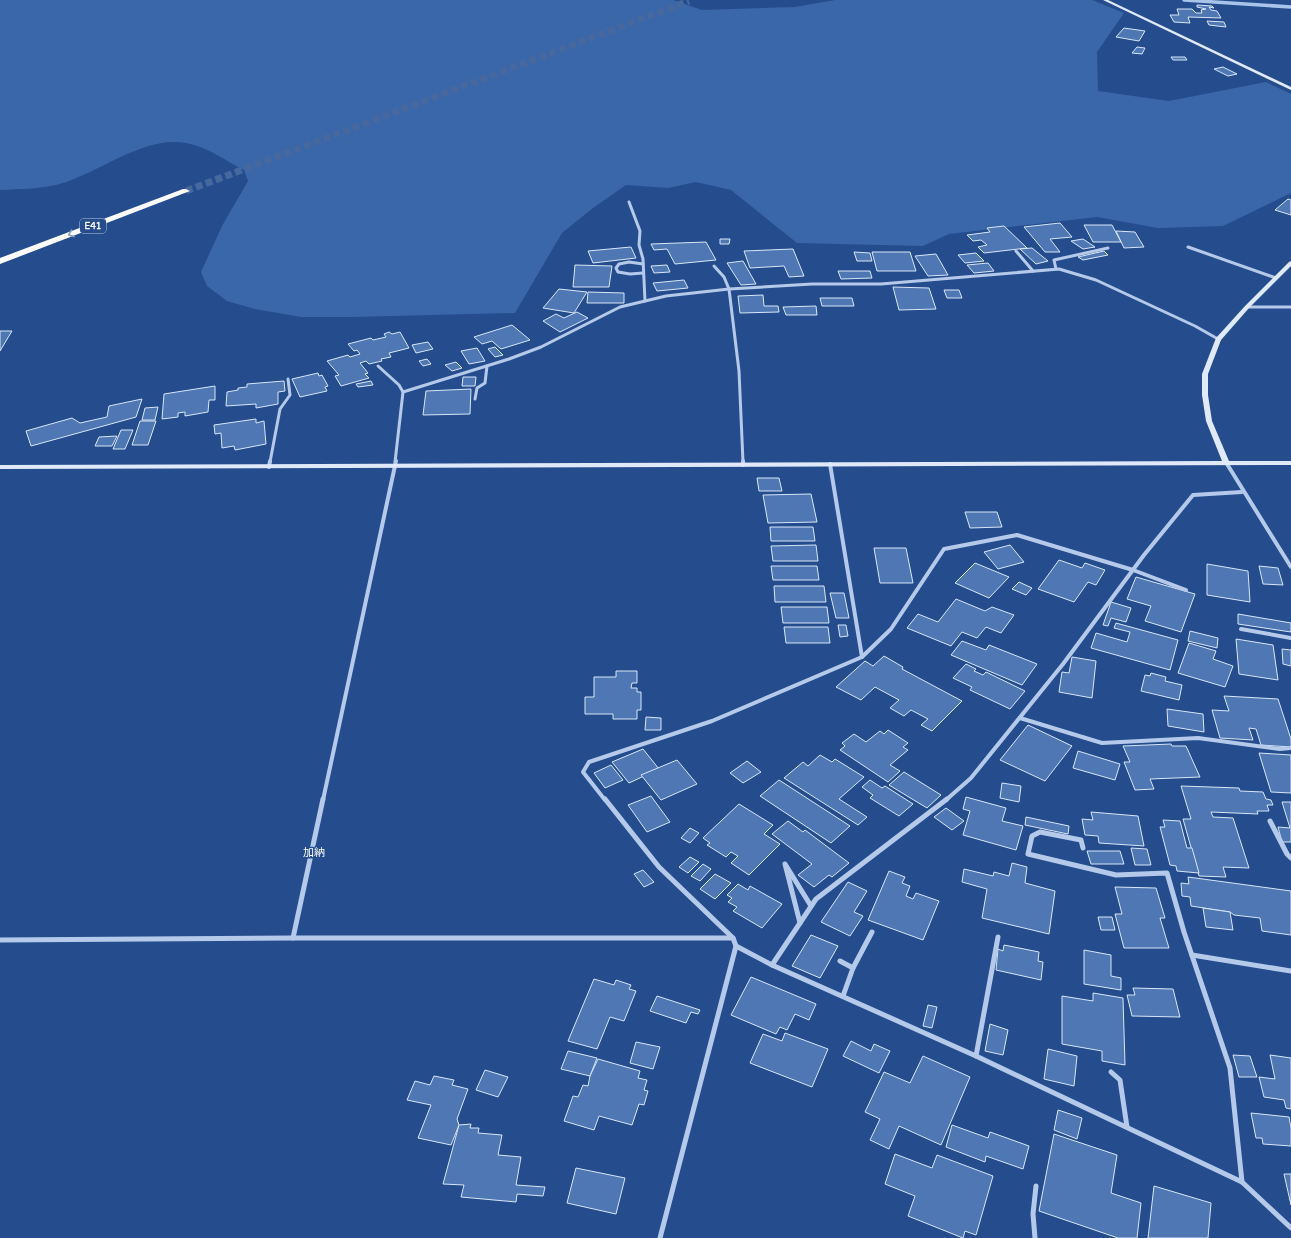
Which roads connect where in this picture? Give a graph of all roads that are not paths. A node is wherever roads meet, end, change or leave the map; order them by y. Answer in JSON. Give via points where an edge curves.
{"nodes":[{"id":1,"x":1105,"y":0,"type":"edge"},
{"id":2,"x":1291,"y":89,"type":"edge"},
{"id":3,"x":629,"y":202,"type":"dead end"},
{"id":4,"x":1188,"y":247,"type":"dead end"},
{"id":5,"x":1108,"y":248,"type":"dead end"},
{"id":6,"x":1016,"y":250,"type":"dead end"},
{"id":7,"x":0,"y":253,"type":"edge"},
{"id":8,"x":0,"y":261,"type":"edge"},
{"id":9,"x":1291,"y":263,"type":"edge"},
{"id":10,"x":643,"y":264,"type":"junction"},
{"id":11,"x":714,"y":266,"type":"dead end"},
{"id":12,"x":1056,"y":269,"type":"junction"},
{"id":13,"x":1033,"y":271,"type":"junction"},
{"id":14,"x":644,"y":272,"type":"junction"},
{"id":15,"x":1276,"y":278,"type":"junction"},
{"id":16,"x":729,"y":289,"type":"junction"},
{"id":17,"x":645,"y":301,"type":"junction"},
{"id":18,"x":1247,"y":307,"type":"junction"},
{"id":19,"x":1291,"y":307,"type":"edge"},
{"id":20,"x":1218,"y":339,"type":"junction"},
{"id":21,"x":378,"y":366,"type":"dead end"},
{"id":22,"x":488,"y":366,"type":"junction"},
{"id":23,"x":288,"y":379,"type":"dead end"},
{"id":24,"x":403,"y":392,"type":"junction"},
{"id":25,"x":475,"y":399,"type":"dead end"},
{"id":26,"x":1291,"y":463,"type":"edge"},
{"id":27,"x":830,"y":464,"type":"junction"},
{"id":28,"x":1227,"y":464,"type":"junction"},
{"id":29,"x":743,"y":465,"type":"junction"},
{"id":30,"x":394,"y":466,"type":"junction"},
{"id":31,"x":0,"y":467,"type":"edge"},
{"id":32,"x":269,"y":467,"type":"junction"},
{"id":33,"x":1242,"y":492,"type":"junction"},
{"id":34,"x":1291,"y":567,"type":"edge"},
{"id":35,"x":1133,"y":570,"type":"junction"},
{"id":36,"x":1186,"y":590,"type":"dead end"},
{"id":37,"x":1242,"y":629,"type":"dead end"},
{"id":38,"x":1291,"y":638,"type":"edge"},
{"id":39,"x":862,"y":657,"type":"junction"},
{"id":40,"x":1020,"y":718,"type":"junction"},
{"id":41,"x":1291,"y":748,"type":"edge"},
{"id":42,"x":1270,"y":822,"type":"dead end"},
{"id":43,"x":1083,"y":848,"type":"dead end"},
{"id":44,"x":1291,"y":858,"type":"edge"},
{"id":45,"x":811,"y":906,"type":"junction"},
{"id":46,"x":800,"y":923,"type":"junction"},
{"id":47,"x":872,"y":932,"type":"dead end"},
{"id":48,"x":998,"y":937,"type":"dead end"},
{"id":49,"x":293,"y":938,"type":"junction"},
{"id":50,"x":733,"y":938,"type":"junction"},
{"id":51,"x":0,"y":940,"type":"edge"},
{"id":52,"x":736,"y":946,"type":"junction"},
{"id":53,"x":1192,"y":955,"type":"junction"},
{"id":54,"x":840,"y":960,"type":"dead end"},
{"id":55,"x":772,"y":965,"type":"junction"},
{"id":56,"x":853,"y":968,"type":"junction"},
{"id":57,"x":1291,"y":971,"type":"edge"},
{"id":58,"x":842,"y":996,"type":"junction"},
{"id":59,"x":976,"y":1056,"type":"junction"},
{"id":60,"x":1111,"y":1072,"type":"dead end"},
{"id":61,"x":1127,"y":1127,"type":"junction"},
{"id":62,"x":1242,"y":1182,"type":"junction"},
{"id":63,"x":1036,"y":1186,"type":"dead end"},
{"id":64,"x":1291,"y":1228,"type":"edge"},
{"id":65,"x":660,"y":1238,"type":"edge"},
{"id":66,"x":1035,"y":1238,"type":"edge"}],
"edges":[{"from":1,"to":2,"type":"street"},
{"from":3,"to":10,"type":"street","via":[[640,232],[639,245]]},
{"from":4,"to":15,"type":"street"},
{"from":5,"to":12,"type":"street","via":[[1054,260]]},
{"from":6,"to":13,"type":"street"},
{"from":7,"to":8,"type":"highway","number":"E41","one_way":true,"via":[[183,188]]},
{"from":9,"to":15,"type":"street"},
{"from":10,"to":14,"type":"street"},
{"from":10,"to":14,"type":"street","via":[[629,262],[619,264],[616,268],[624,274]]},
{"from":11,"to":16,"type":"street","via":[[724,276]]},
{"from":12,"to":13,"type":"street"},
{"from":12,"to":20,"type":"street","via":[[1096,280]]},
{"from":13,"to":16,"type":"street","via":[[880,284],[812,284]]},
{"from":14,"to":17,"type":"street"},
{"from":15,"to":18,"type":"street"},
{"from":16,"to":17,"type":"street"},
{"from":16,"to":29,"type":"street","via":[[739,370]]},
{"from":17,"to":22,"type":"street","via":[[620,307],[541,347]]},
{"from":18,"to":19,"type":"street"},
{"from":18,"to":20,"type":"street"},
{"from":20,"to":28,"type":"street","via":[[1205,374],[1205,395],[1210,421]]},
{"from":21,"to":24,"type":"street"},
{"from":22,"to":24,"type":"street"},
{"from":22,"to":25,"type":"street","via":[[485,383],[477,388]]},
{"from":23,"to":32,"type":"street","via":[[290,394],[280,409]]},
{"from":24,"to":30,"type":"street"},
{"from":26,"to":28,"type":"street"},
{"from":27,"to":28,"type":"street"},
{"from":27,"to":29,"type":"street"},
{"from":27,"to":39,"type":"street"},
{"from":28,"to":33,"type":"street"},
{"from":29,"to":30,"type":"street"},
{"from":30,"to":32,"type":"street"},
{"from":30,"to":49,"type":"street"},
{"from":31,"to":32,"type":"street"},
{"from":33,"to":34,"type":"street"},
{"from":33,"to":35,"type":"street","via":[[1193,495]]},
{"from":35,"to":36,"type":"street"},
{"from":35,"to":39,"type":"street","via":[[1017,535],[944,549],[891,629]]},
{"from":35,"to":40,"type":"street"},
{"from":37,"to":38,"type":"street"},
{"from":39,"to":50,"type":"street","via":[[712,721],[590,762],[583,772],[659,867]]},
{"from":40,"to":41,"type":"street","via":[[1102,743],[1198,738],[1280,749]]},
{"from":40,"to":45,"type":"street","via":[[971,778],[946,800],[816,898]]},
{"from":42,"to":44,"type":"street"},
{"from":43,"to":53,"type":"street","via":[[1081,840],[1040,832],[1032,836],[1028,854],[1116,875],[1167,873]]},
{"from":45,"to":46,"type":"street"},
{"from":45,"to":46,"type":"street","via":[[785,864]]},
{"from":46,"to":55,"type":"street"},
{"from":47,"to":56,"type":"street"},
{"from":48,"to":59,"type":"street"},
{"from":49,"to":50,"type":"street"},
{"from":49,"to":51,"type":"street"},
{"from":50,"to":52,"type":"street"},
{"from":52,"to":55,"type":"street"},
{"from":52,"to":65,"type":"street"},
{"from":53,"to":57,"type":"street"},
{"from":53,"to":62,"type":"street","via":[[1230,1068]]},
{"from":54,"to":56,"type":"street"},
{"from":55,"to":58,"type":"street"},
{"from":56,"to":58,"type":"street"},
{"from":58,"to":59,"type":"street"},
{"from":59,"to":61,"type":"street"},
{"from":60,"to":61,"type":"street","via":[[1120,1080]]},
{"from":61,"to":62,"type":"street"},
{"from":62,"to":64,"type":"street"},
{"from":63,"to":66,"type":"street","via":[[1033,1214]]}]}
